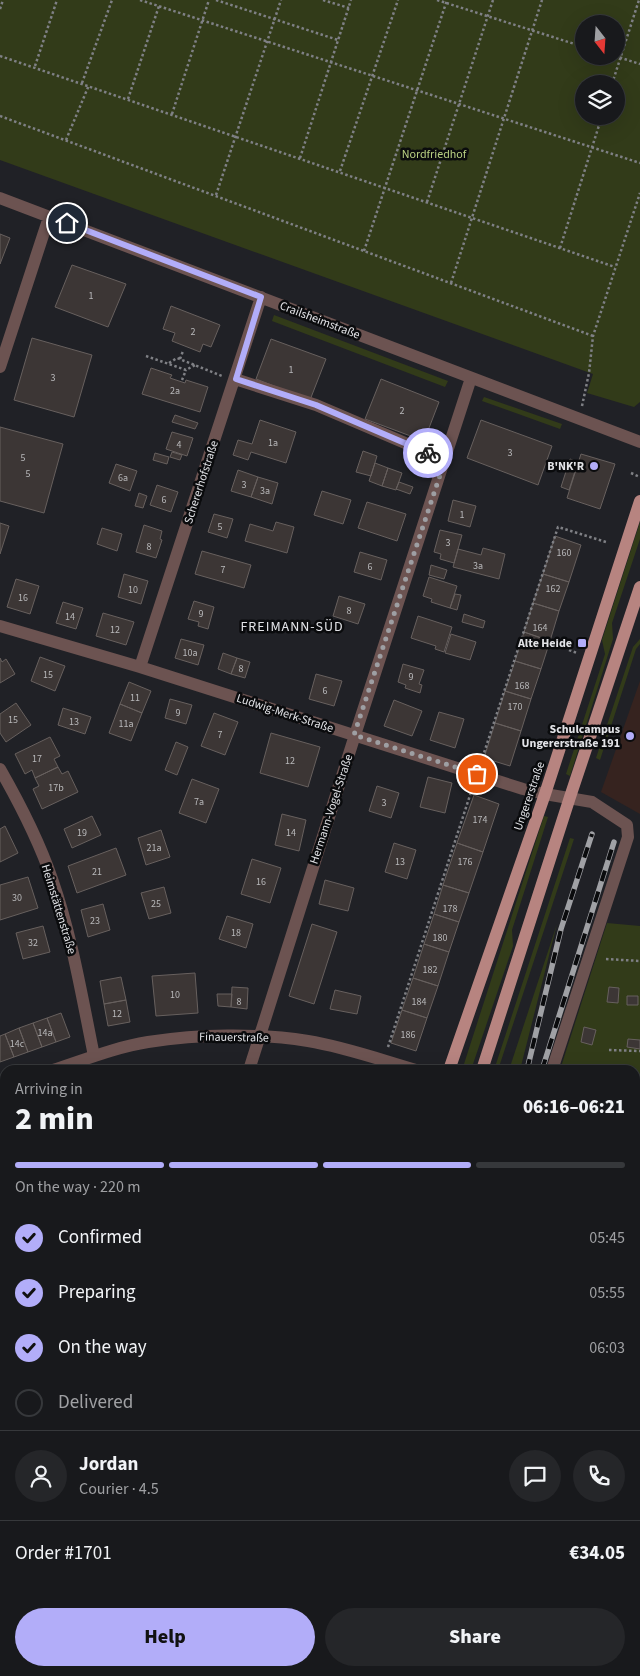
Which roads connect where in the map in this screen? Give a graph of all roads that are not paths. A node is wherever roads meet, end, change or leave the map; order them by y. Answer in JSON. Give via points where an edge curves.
{"nodes":[{"id":1,"x":0,"y":198,"type":"edge"},
{"id":2,"x":49,"y":217,"type":"junction"},
{"id":3,"x":261,"y":297,"type":"junction"},
{"id":4,"x":0,"y":367,"type":"edge"},
{"id":5,"x":231,"y":378,"type":"junction"},
{"id":6,"x":471,"y":378,"type":"junction"},
{"id":7,"x":640,"y":442,"type":"edge"},
{"id":8,"x":445,"y":460,"type":"junction"},
{"id":9,"x":640,"y":501,"type":"edge"},
{"id":10,"x":640,"y":587,"type":"edge"},
{"id":11,"x":0,"y":626,"type":"edge"},
{"id":12,"x":140,"y":667,"type":"junction"},
{"id":13,"x":354,"y":735,"type":"junction"},
{"id":14,"x":0,"y":769,"type":"edge"},
{"id":15,"x":544,"y":794,"type":"junction"},
{"id":16,"x":570,"y":797,"type":"junction"},
{"id":17,"x":259,"y":1037,"type":"junction"},
{"id":18,"x":94,"y":1056,"type":"junction"},
{"id":19,"x":68,"y":1065,"type":"edge"},
{"id":20,"x":251,"y":1065,"type":"edge"},
{"id":21,"x":398,"y":1065,"type":"edge"},
{"id":22,"x":451,"y":1065,"type":"edge"},
{"id":23,"x":484,"y":1065,"type":"edge"},
{"id":24,"x":554,"y":1065,"type":"edge"}],
"edges":[{"from":1,"to":2,"type":"street","name":"Crailsheimstraße"},
{"from":2,"to":3,"type":"street","name":"Crailsheimstraße"},
{"from":2,"to":4,"type":"street"},
{"from":3,"to":5,"type":"street","name":"Schererhofstraße"},
{"from":3,"to":6,"type":"street","name":"Crailsheimstraße"},
{"from":5,"to":8,"type":"street","via":[[316,405]]},
{"from":5,"to":12,"type":"street","name":"Schererhofstraße"},
{"from":6,"to":7,"type":"street","name":"Crailsheimstraße"},
{"from":6,"to":8,"type":"street","name":"Hermann-Vogel-Straße"},
{"from":8,"to":13,"type":"street","name":"Hermann-Vogel-Straße"},
{"from":9,"to":15,"type":"main road","name":"Ungererstraße"},
{"from":10,"to":16,"type":"main road"},
{"from":11,"to":12,"type":"street","name":"Ludwig-Merk-Straße"},
{"from":12,"to":13,"type":"street","name":"Ludwig-Merk-Straße"},
{"from":13,"to":15,"type":"street","name":"Ludwig-Merk-Straße"},
{"from":13,"to":17,"type":"street","name":"Hermann-Vogel-Straße"},
{"from":14,"to":18,"type":"street","name":"Heimstättenstraße","via":[[26,818],[52,879],[72,946]]},
{"from":15,"to":16,"type":"street","name":"Ludwig-Merk-Straße"},
{"from":15,"to":22,"type":"main road","name":"Ungererstraße"},
{"from":16,"to":23,"type":"main road"},
{"from":16,"to":24,"type":"street","name":"Ludwig-Merk-Straße","via":[[592,802],[627,825],[628,837]]},
{"from":17,"to":18,"type":"street","name":"Finauerstraße","via":[[195,1036],[146,1042]]},
{"from":17,"to":20,"type":"street","name":"Hermann-Vogel-Straße"},
{"from":17,"to":21,"type":"street","name":"Finauerstraße","via":[[309,1041]]},
{"from":18,"to":19,"type":"street","name":"Finauerstraße"}]}
